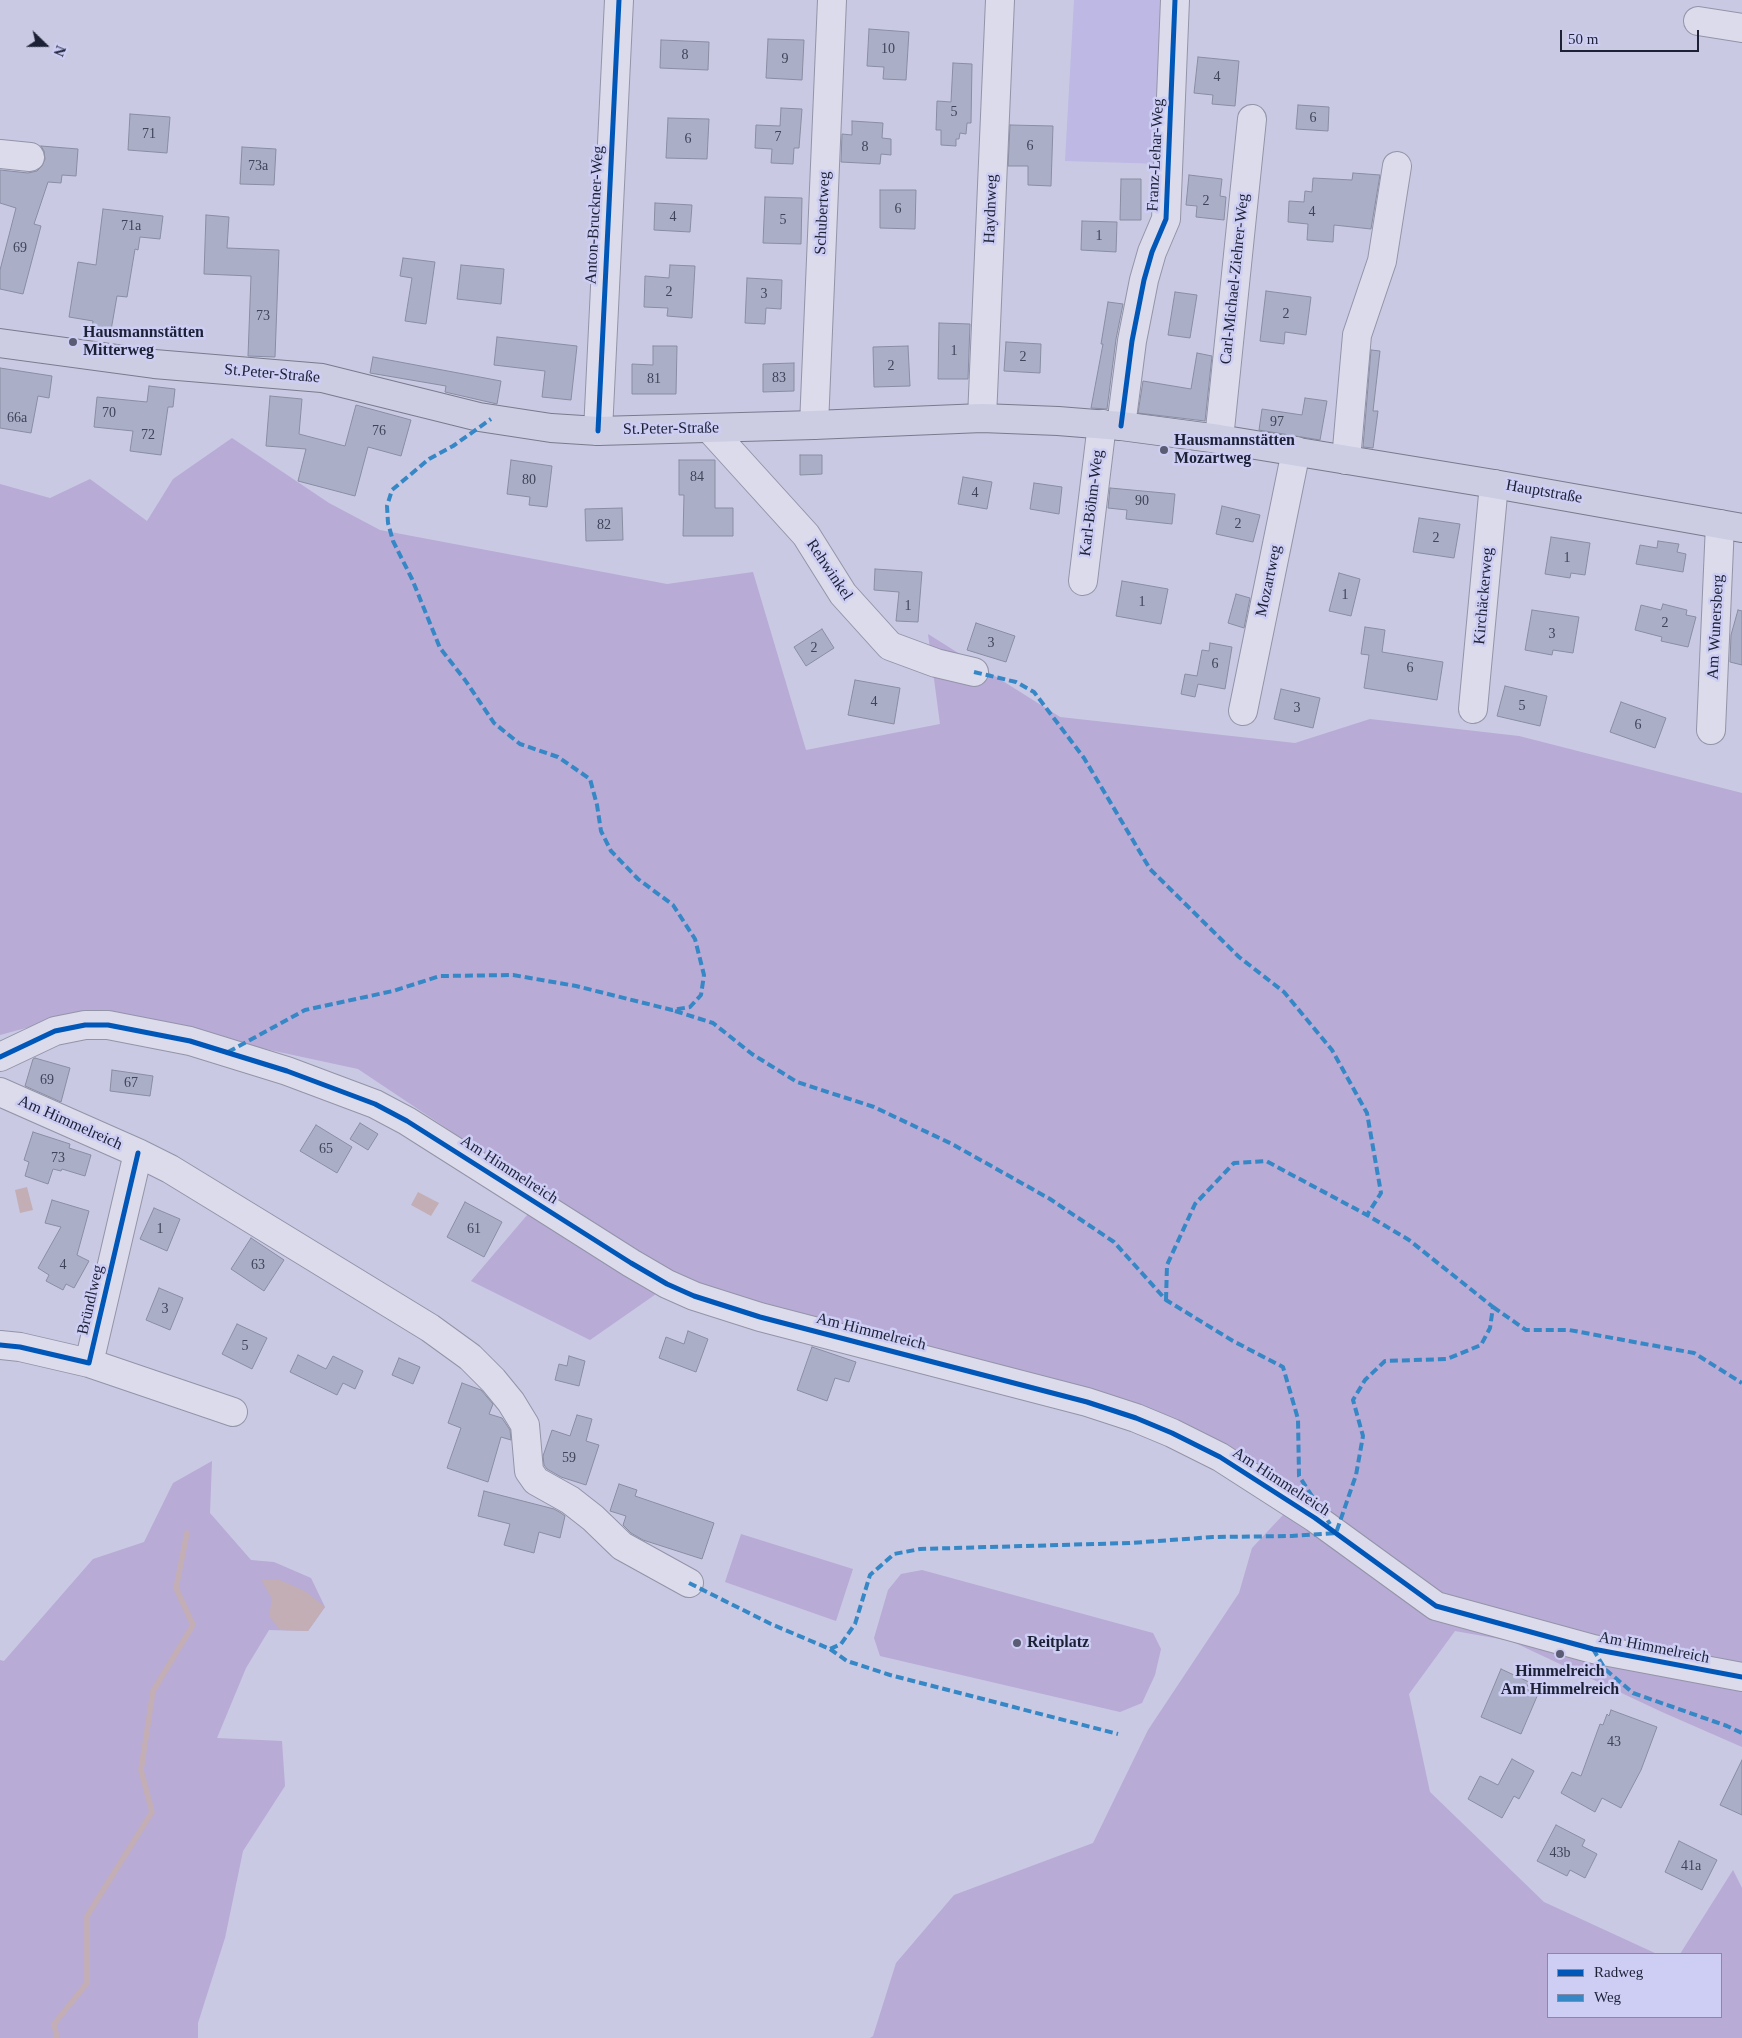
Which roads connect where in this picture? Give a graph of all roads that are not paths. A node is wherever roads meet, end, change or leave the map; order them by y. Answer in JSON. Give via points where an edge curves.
{"nodes":[{"id":1,"x":619,"y":0,"type":"edge"},
{"id":2,"x":832,"y":0,"type":"edge"},
{"id":3,"x":1000,"y":0,"type":"edge"},
{"id":4,"x":1175,"y":0,"type":"edge"},
{"id":5,"x":1698,"y":20,"type":"dead end"},
{"id":6,"x":1742,"y":28,"type":"edge"},
{"id":7,"x":1252,"y":119,"type":"dead end"},
{"id":8,"x":0,"y":154,"type":"edge"},
{"id":9,"x":30,"y":157,"type":"dead end"},
{"id":10,"x":1397,"y":166,"type":"dead end"},
{"id":11,"x":0,"y":343,"type":"edge"},
{"id":12,"x":982,"y":418,"type":"junction"},
{"id":13,"x":814,"y":425,"type":"junction"},
{"id":14,"x":1111,"y":425,"type":"junction"},
{"id":15,"x":709,"y":428,"type":"junction"},
{"id":16,"x":598,"y":431,"type":"junction"},
{"id":17,"x":1218,"y":439,"type":"junction"},
{"id":18,"x":1296,"y":451,"type":"junction"},
{"id":19,"x":1346,"y":460,"type":"junction"},
{"id":20,"x":1494,"y":484,"type":"junction"},
{"id":21,"x":1731,"y":526,"type":"edge"},
{"id":22,"x":1083,"y":581,"type":"dead end"},
{"id":23,"x":974,"y":672,"type":"dead end"},
{"id":24,"x":1473,"y":709,"type":"dead end"},
{"id":25,"x":1243,"y":711,"type":"dead end"},
{"id":26,"x":1711,"y":730,"type":"dead end"},
{"id":27,"x":0,"y":1057,"type":"edge"},
{"id":28,"x":0,"y":1092,"type":"edge"},
{"id":29,"x":138,"y":1153,"type":"junction"},
{"id":30,"x":0,"y":1345,"type":"edge"},
{"id":31,"x":89,"y":1363,"type":"junction"},
{"id":32,"x":233,"y":1412,"type":"dead end"},
{"id":33,"x":689,"y":1583,"type":"dead end"},
{"id":34,"x":1742,"y":1677,"type":"edge"}],
"edges":[{"from":1,"to":16,"type":"street","name":"Anton-Bruckner-Weg"},
{"from":2,"to":13,"type":"street","name":"Schubertweg"},
{"from":3,"to":12,"type":"street","name":"Haydnweg"},
{"from":4,"to":14,"type":"street","name":"Franz-Lehar-Weg","via":[[1166,219],[1144,280]]},
{"from":5,"to":6,"type":"street"},
{"from":7,"to":17,"type":"street","name":"Carl-Michael-Ziehrer-Weg"},
{"from":8,"to":9,"type":"street"},
{"from":10,"to":19,"type":"street","via":[[1382,261],[1357,335]]},
{"from":11,"to":16,"type":"main road","name":"St.Peter-Straße","via":[[154,364],[322,378],[479,416],[551,428]]},
{"from":12,"to":13,"type":"main road","name":"St.Peter-Straße"},
{"from":12,"to":14,"type":"main road","name":"St.Peter-Straße"},
{"from":13,"to":15,"type":"main road","name":"St.Peter-Straße"},
{"from":14,"to":17,"type":"main road","name":"St.Peter-Straße"},
{"from":14,"to":22,"type":"street","name":"Karl-Böhm-Weg"},
{"from":15,"to":16,"type":"main road","name":"St.Peter-Straße"},
{"from":15,"to":23,"type":"street","name":"Rehwinkel","via":[[806,535],[844,594],[890,646],[936,663]]},
{"from":17,"to":18,"type":"main road","name":"St.Peter-Straße"},
{"from":18,"to":19,"type":"main road","name":"St.Peter-Straße"},
{"from":18,"to":25,"type":"street","name":"Mozartweg"},
{"from":19,"to":20,"type":"main road","name":"Hauptstraße"},
{"from":20,"to":21,"type":"main road","name":"Hauptstraße"},
{"from":20,"to":24,"type":"street","name":"Kirchäckerweg"},
{"from":21,"to":26,"type":"street","name":"Am Wunersberg"},
{"from":27,"to":34,"type":"street","name":"Am Himmelreich","via":[[71,1026],[108,1025],[190,1041],[287,1071],[375,1104],[407,1121],[632,1263],[694,1296],[760,1317],[1077,1399],[1172,1433],[1220,1457],[1315,1518],[1436,1606],[1593,1649]]},
{"from":28,"to":29,"type":"street","name":"Am Himmelreich"},
{"from":29,"to":31,"type":"street","name":"Bründlweg"},
{"from":29,"to":33,"type":"street","name":"Am Himmelreich","via":[[170,1169],[415,1319],[470,1357],[505,1394],[525,1425],[529,1472],[536,1481],[570,1500],[622,1546]]},
{"from":30,"to":31,"type":"street"},
{"from":31,"to":32,"type":"street"}]}
